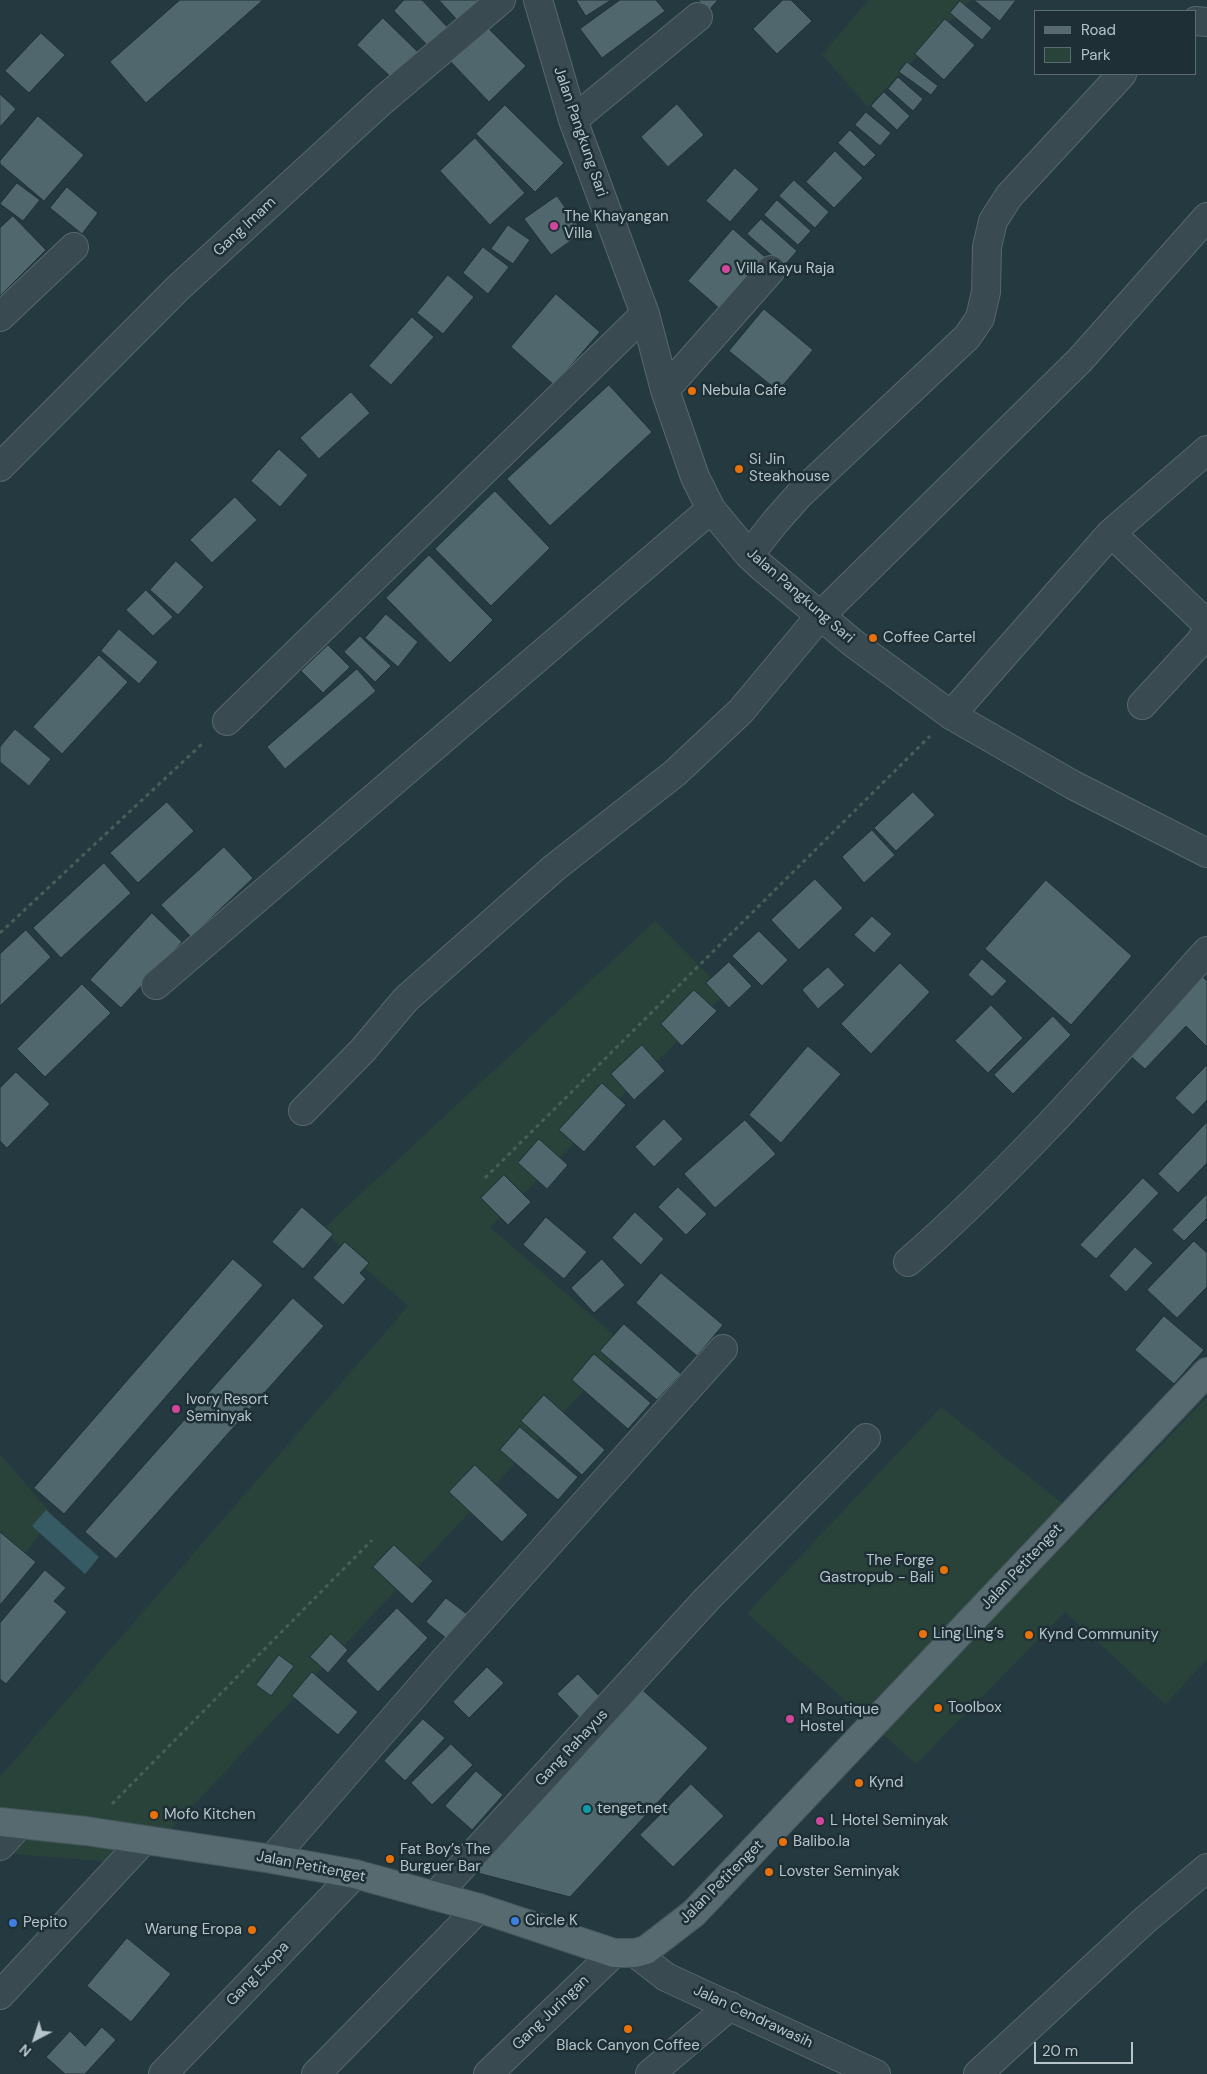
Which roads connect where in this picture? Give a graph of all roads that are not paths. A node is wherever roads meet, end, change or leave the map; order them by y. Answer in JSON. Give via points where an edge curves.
{"nodes":[{"id":1,"x":501,"y":0,"type":"edge"},
{"id":2,"x":538,"y":0,"type":"edge"},
{"id":3,"x":698,"y":17,"type":"dead end"},
{"id":4,"x":1121,"y":75,"type":"edge"},
{"id":5,"x":573,"y":120,"type":"junction"},
{"id":6,"x":1207,"y":217,"type":"edge"},
{"id":7,"x":74,"y":247,"type":"dead end"},
{"id":8,"x":771,"y":270,"type":"dead end"},
{"id":9,"x":645,"y":314,"type":"junction"},
{"id":10,"x":0,"y":317,"type":"edge"},
{"id":11,"x":665,"y":390,"type":"junction"},
{"id":12,"x":1207,"y":450,"type":"edge"},
{"id":13,"x":0,"y":467,"type":"edge"},
{"id":14,"x":711,"y":509,"type":"junction"},
{"id":15,"x":1111,"y":533,"type":"junction"},
{"id":16,"x":749,"y":555,"type":"junction"},
{"id":17,"x":820,"y":616,"type":"junction"},
{"id":18,"x":1207,"y":630,"type":"edge"},
{"id":19,"x":1142,"y":705,"type":"dead end"},
{"id":20,"x":951,"y":714,"type":"junction"},
{"id":21,"x":227,"y":721,"type":"road end"},
{"id":22,"x":1207,"y":853,"type":"edge"},
{"id":23,"x":1207,"y":951,"type":"edge"},
{"id":24,"x":156,"y":984,"type":"dead end"},
{"id":25,"x":302,"y":1111,"type":"dead end"},
{"id":26,"x":908,"y":1262,"type":"dead end"},
{"id":27,"x":723,"y":1349,"type":"dead end"},
{"id":28,"x":1207,"y":1372,"type":"edge"},
{"id":29,"x":866,"y":1438,"type":"dead end"},
{"id":30,"x":10,"y":1823,"type":"edge"},
{"id":31,"x":143,"y":1841,"type":"junction"},
{"id":32,"x":0,"y":1846,"type":"edge"},
{"id":33,"x":272,"y":1859,"type":"junction"},
{"id":34,"x":1207,"y":1868,"type":"edge"},
{"id":35,"x":355,"y":1874,"type":"junction"},
{"id":36,"x":435,"y":1896,"type":"junction"},
{"id":37,"x":479,"y":1908,"type":"junction"},
{"id":38,"x":624,"y":1953,"type":"junction"},
{"id":39,"x":0,"y":1995,"type":"edge"},
{"id":40,"x":730,"y":2006,"type":"junction"},
{"id":41,"x":163,"y":2074,"type":"edge"},
{"id":42,"x":316,"y":2074,"type":"edge"},
{"id":43,"x":488,"y":2074,"type":"edge"},
{"id":44,"x":650,"y":2074,"type":"edge"},
{"id":45,"x":876,"y":2074,"type":"edge"},
{"id":46,"x":978,"y":2074,"type":"edge"}],
"edges":[{"from":1,"to":13,"type":"street","name":"Gang Imam","via":[[382,101],[178,288]]},
{"from":2,"to":5,"type":"street","name":"Jalan Pangkung Sari"},
{"from":3,"to":5,"type":"street"},
{"from":4,"to":16,"type":"street","via":[[1010,196],[993,221],[987,247],[986,292],[980,318],[967,337],[799,495]]},
{"from":5,"to":9,"type":"street","name":"Jalan Pangkung Sari"},
{"from":6,"to":17,"type":"street","via":[[1080,360]]},
{"from":7,"to":10,"type":"street"},
{"from":8,"to":11,"type":"street"},
{"from":9,"to":11,"type":"street","name":"Jalan Pangkung Sari"},
{"from":9,"to":21,"type":"street"},
{"from":11,"to":14,"type":"street","name":"Jalan Pangkung Sari","via":[[695,477]]},
{"from":12,"to":15,"type":"street"},
{"from":14,"to":16,"type":"street","name":"Jalan Pangkung Sari"},
{"from":14,"to":24,"type":"street"},
{"from":15,"to":18,"type":"street","via":[[1203,620]]},
{"from":15,"to":20,"type":"street"},
{"from":16,"to":17,"type":"street","name":"Jalan Pangkung Sari"},
{"from":17,"to":20,"type":"street","name":"Jalan Pangkung Sari","via":[[889,671]]},
{"from":17,"to":25,"type":"street","via":[[741,711],[712,739],[675,773],[554,868],[406,999],[363,1050]]},
{"from":18,"to":19,"type":"street","via":[[1200,642]]},
{"from":20,"to":22,"type":"street","name":"Jalan Pangkung Sari","via":[[1073,785]]},
{"from":23,"to":26,"type":"street","via":[[1066,1108],[961,1215]]},
{"from":27,"to":33,"type":"street"},
{"from":28,"to":38,"type":"main road","name":"Jalan Petitenget","via":[[694,1913],[646,1950]]},
{"from":29,"to":36,"type":"street","name":"Gang Rahayus","via":[[707,1599]]},
{"from":30,"to":31,"type":"main road","name":"Jalan Petitenget"},
{"from":30,"to":32,"type":"street"},
{"from":31,"to":33,"type":"main road","name":"Jalan Petitenget"},
{"from":31,"to":39,"type":"street"},
{"from":33,"to":35,"type":"main road","name":"Jalan Petitenget"},
{"from":34,"to":46,"type":"street","via":[[1145,1920]]},
{"from":35,"to":36,"type":"main road","name":"Jalan Petitenget"},
{"from":35,"to":41,"type":"street","name":"Gang Exopa"},
{"from":36,"to":37,"type":"main road","name":"Jalan Petitenget"},
{"from":37,"to":38,"type":"main road","name":"Jalan Petitenget"},
{"from":37,"to":42,"type":"street"},
{"from":38,"to":40,"type":"street","name":"Jalan Cendrawasih","via":[[666,1977]]},
{"from":38,"to":43,"type":"street","name":"Gang Juringan"},
{"from":40,"to":44,"type":"street"},
{"from":40,"to":45,"type":"street","name":"Jalan Cendrawasih"}]}
